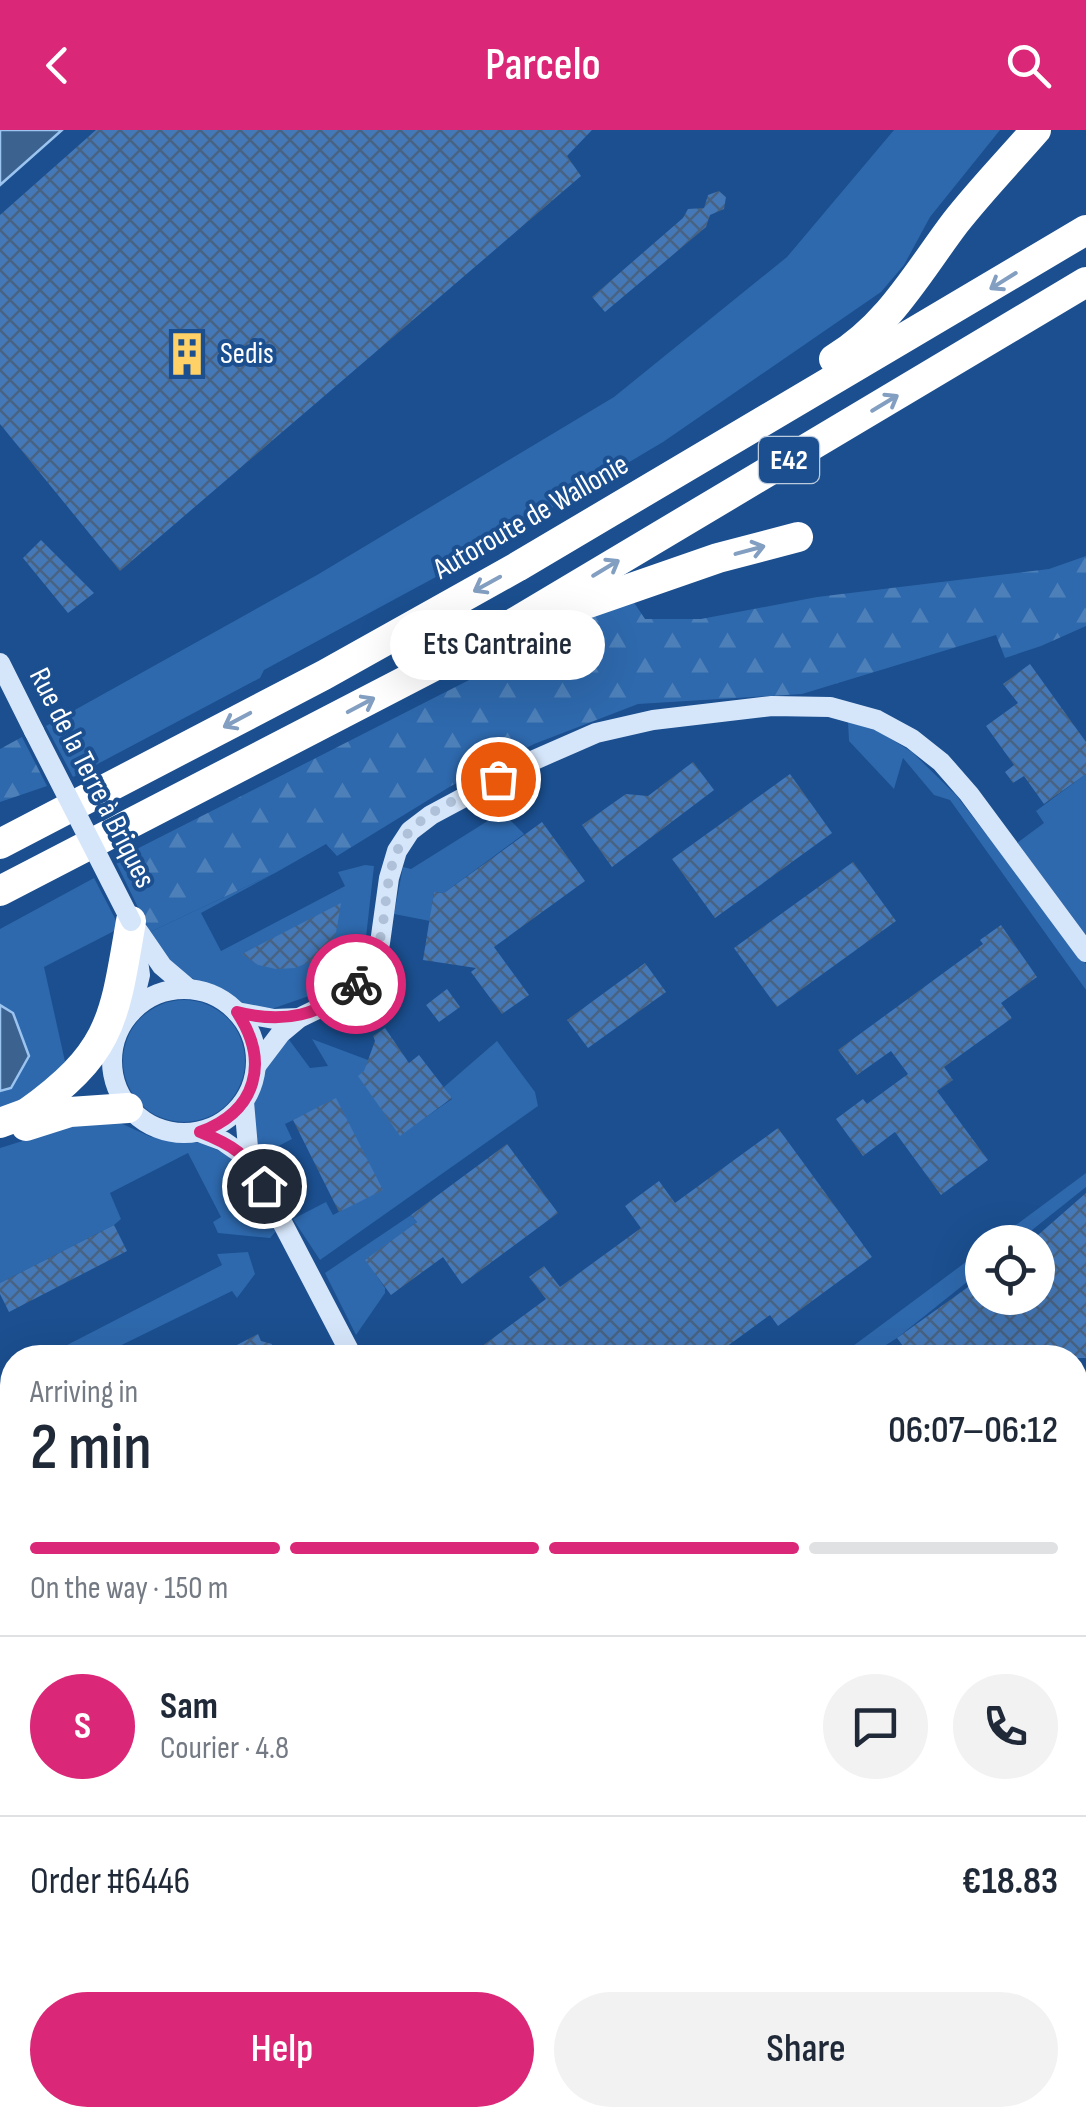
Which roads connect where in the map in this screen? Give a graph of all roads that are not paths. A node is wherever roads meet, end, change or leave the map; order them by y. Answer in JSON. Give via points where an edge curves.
{"nodes":[{"id":1,"x":1036,"y":130,"type":"edge"},
{"id":2,"x":1086,"y":230,"type":"edge"},
{"id":3,"x":1086,"y":282,"type":"edge"},
{"id":4,"x":722,"y":446,"type":"junction"},
{"id":5,"x":798,"y":537,"type":"dead end"},
{"id":6,"x":492,"y":636,"type":"junction"},
{"id":7,"x":0,"y":663,"type":"edge"},
{"id":8,"x":0,"y":844,"type":"edge"},
{"id":9,"x":0,"y":891,"type":"edge"},
{"id":10,"x":132,"y":921,"type":"junction"},
{"id":11,"x":1086,"y":952,"type":"edge"},
{"id":12,"x":189,"y":990,"type":"junction"},
{"id":13,"x":131,"y":1012,"type":"junction"},
{"id":14,"x":237,"y":1012,"type":"junction"},
{"id":15,"x":299,"y":1018,"type":"junction"},
{"id":16,"x":112,"y":1051,"type":"junction"},
{"id":17,"x":256,"y":1066,"type":"junction"},
{"id":18,"x":244,"y":1102,"type":"junction"},
{"id":19,"x":128,"y":1108,"type":"junction"},
{"id":20,"x":14,"y":1118,"type":"edge"},
{"id":21,"x":200,"y":1132,"type":"junction"},
{"id":22,"x":0,"y":1136,"type":"edge"},
{"id":23,"x":250,"y":1159,"type":"junction"},
{"id":24,"x":346,"y":1345,"type":"edge"}],
"edges":[{"from":1,"to":4,"type":"highway","via":[[862,342],[796,382]]},
{"from":2,"to":4,"type":"highway","name":"Autoroute de Wallonie","number":"E42","one_way":true},
{"from":6,"to":3,"type":"highway","number":"E42","one_way":true},
{"from":4,"to":8,"type":"highway","name":"Autoroute de Wallonie","number":"E42","one_way":true,"via":[[324,675]]},
{"from":6,"to":5,"type":"highway","one_way":true},
{"from":9,"to":6,"type":"highway","number":"E42","one_way":true},
{"from":7,"to":10,"type":"main road","name":"Rue de la Terre à Briques","bridge":true},
{"from":10,"to":12,"type":"main road","name":"Rue de la Terre à Briques","via":[[162,966]]},
{"from":10,"to":13,"type":"main road","name":"Rue de la Terre à Briques","via":[[140,975]]},
{"from":10,"to":20,"type":"highway","via":[[106,1034],[63,1087]]},
{"from":11,"to":15,"type":"main road","via":[[941,762],[912,739],[830,707],[772,706],[596,732],[431,815],[397,851],[380,943],[365,976],[340,998]]},
{"from":12,"to":13,"type":"main road","via":[[168,991]]},
{"from":12,"to":14,"type":"main road"},
{"from":13,"to":16,"type":"main road"},
{"from":14,"to":15,"type":"main road"},
{"from":14,"to":17,"type":"main road"},
{"from":15,"to":17,"type":"main road"},
{"from":16,"to":19,"type":"main road","via":[[112,1071]]},
{"from":16,"to":20,"type":"highway","via":[[66,1099]]},
{"from":17,"to":18,"type":"main road"},
{"from":18,"to":21,"type":"main road"},
{"from":18,"to":23,"type":"main road"},
{"from":19,"to":21,"type":"main road","via":[[160,1130]]},
{"from":19,"to":22,"type":"highway","via":[[70,1112]]},
{"from":21,"to":23,"type":"main road"},
{"from":23,"to":24,"type":"main road"}]}
